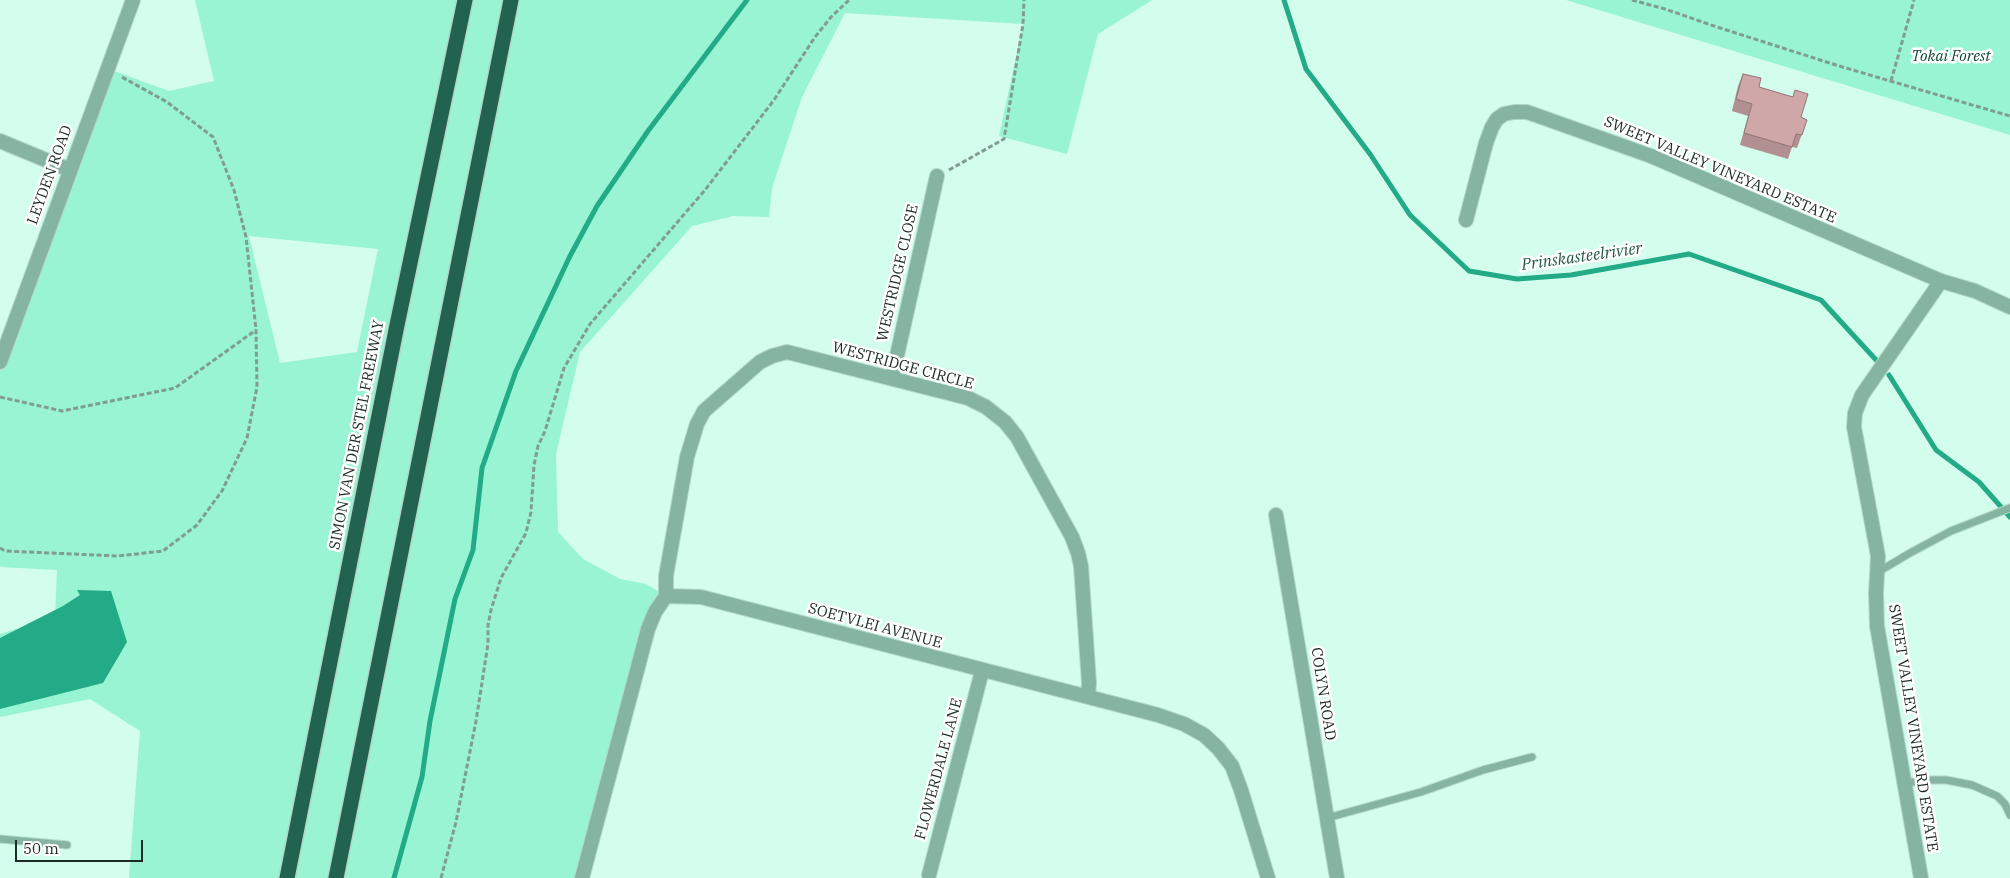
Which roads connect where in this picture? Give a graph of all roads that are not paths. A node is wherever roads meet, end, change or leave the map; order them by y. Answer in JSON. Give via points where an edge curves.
{"nodes":[{"id":1,"x":133,"y":0,"type":"edge"},
{"id":2,"x":465,"y":0,"type":"edge"},
{"id":3,"x":511,"y":0,"type":"edge"},
{"id":4,"x":0,"y":141,"type":"edge"},
{"id":5,"x":70,"y":170,"type":"junction"},
{"id":6,"x":937,"y":176,"type":"road end"},
{"id":7,"x":1466,"y":220,"type":"dead end"},
{"id":8,"x":1942,"y":281,"type":"junction"},
{"id":9,"x":2010,"y":307,"type":"edge"},
{"id":10,"x":0,"y":362,"type":"edge"},
{"id":11,"x":892,"y":378,"type":"junction"},
{"id":12,"x":2010,"y":508,"type":"edge"},
{"id":13,"x":1276,"y":515,"type":"dead end"},
{"id":14,"x":1878,"y":572,"type":"junction"},
{"id":15,"x":666,"y":596,"type":"junction"},
{"id":16,"x":982,"y":671,"type":"junction"},
{"id":17,"x":1088,"y":696,"type":"junction"},
{"id":18,"x":1532,"y":757,"type":"dead end"},
{"id":19,"x":1905,"y":783,"type":"junction"},
{"id":20,"x":2010,"y":815,"type":"edge"},
{"id":21,"x":1327,"y":818,"type":"junction"},
{"id":22,"x":0,"y":839,"type":"edge"},
{"id":23,"x":67,"y":844,"type":"dead end"},
{"id":24,"x":929,"y":875,"type":"dead end"},
{"id":25,"x":286,"y":878,"type":"edge"},
{"id":26,"x":336,"y":878,"type":"edge"},
{"id":27,"x":582,"y":878,"type":"edge"},
{"id":28,"x":1268,"y":878,"type":"edge"},
{"id":29,"x":1337,"y":878,"type":"edge"},
{"id":30,"x":1921,"y":878,"type":"edge"}],
"edges":[{"from":1,"to":5,"type":"street","name":"LEYDEN ROAD"},
{"from":2,"to":25,"type":"highway","name":"SIMON VAN DER STEL FREEWAY"},
{"from":3,"to":26,"type":"highway"},
{"from":4,"to":5,"type":"street"},
{"from":5,"to":10,"type":"street","name":"LEYDEN ROAD"},
{"from":6,"to":11,"type":"street","name":"WESTRIDGE CLOSE"},
{"from":7,"to":8,"type":"street","name":"SWEET VALLEY VINEYARD ESTATE","via":[[1492,127],[1504,114],[1527,112],[1651,156]]},
{"from":8,"to":9,"type":"street","name":"SWEET VALLEY VINEYARD ESTATE","via":[[1976,291]]},
{"from":8,"to":14,"type":"street","name":"SWEET VALLEY VINEYARD ESTATE","via":[[1862,395],[1856,413],[1854,427],[1878,556]]},
{"from":11,"to":15,"type":"street","name":"WESTRIDGE CIRCLE","via":[[787,352],[760,362],[704,411],[687,457],[666,576]]},
{"from":11,"to":17,"type":"street","name":"WESTRIDGE CIRCLE","via":[[968,398],[1005,422],[1017,437],[1078,553]]},
{"from":12,"to":14,"type":"lane","via":[[1951,531]]},
{"from":13,"to":21,"type":"street","name":"COLYN ROAD"},
{"from":14,"to":19,"type":"street","name":"SWEET VALLEY VINEYARD ESTATE","via":[[1877,626]]},
{"from":15,"to":16,"type":"street","name":"SOETVLEI AVENUE","via":[[701,597]]},
{"from":15,"to":27,"type":"street","via":[[648,629]]},
{"from":16,"to":17,"type":"street","name":"SOETVLEI AVENUE"},
{"from":16,"to":24,"type":"street","name":"FLOWERDALE LANE"},
{"from":17,"to":28,"type":"street","name":"SOETVLEI AVENUE","via":[[1184,724],[1204,735],[1218,748],[1237,778]]},
{"from":18,"to":21,"type":"lane"},
{"from":19,"to":20,"type":"lane","via":[[1946,780],[1972,786],[1996,796]]},
{"from":19,"to":30,"type":"street","name":"SWEET VALLEY VINEYARD ESTATE"},
{"from":21,"to":29,"type":"street","name":"COLYN ROAD"},
{"from":22,"to":23,"type":"lane"}]}
